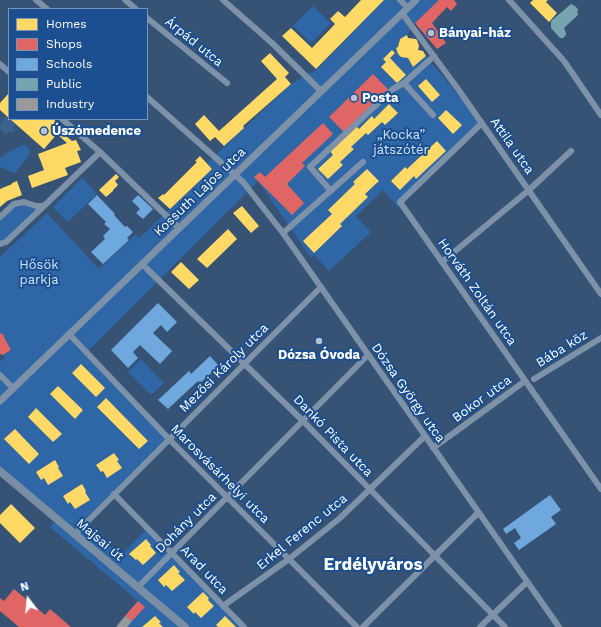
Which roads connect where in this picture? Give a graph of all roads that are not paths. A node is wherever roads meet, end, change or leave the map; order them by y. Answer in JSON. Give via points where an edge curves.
{"nodes":[{"id":1,"x":36,"y":0,"type":"edge"},
{"id":2,"x":125,"y":0,"type":"edge"},
{"id":3,"x":222,"y":0,"type":"edge"},
{"id":4,"x":400,"y":0,"type":"edge"},
{"id":5,"x":416,"y":0,"type":"edge"},
{"id":6,"x":509,"y":0,"type":"edge"},
{"id":7,"x":46,"y":8,"type":"edge"},
{"id":8,"x":135,"y":8,"type":"edge"},
{"id":9,"x":405,"y":11,"type":"junction"},
{"id":10,"x":148,"y":19,"type":"edge"},
{"id":11,"x":434,"y":56,"type":"junction"},
{"id":12,"x":0,"y":64,"type":"edge"},
{"id":13,"x":8,"y":71,"type":"edge"},
{"id":14,"x":227,"y":83,"type":"dead end"},
{"id":15,"x":404,"y":83,"type":"junction"},
{"id":16,"x":321,"y":91,"type":"junction"},
{"id":17,"x":148,"y":98,"type":"edge"},
{"id":18,"x":601,"y":113,"type":"edge"},
{"id":19,"x":433,"y":115,"type":"dead end"},
{"id":20,"x":63,"y":120,"type":"edge"},
{"id":21,"x":482,"y":123,"type":"junction"},
{"id":22,"x":571,"y":151,"type":"dead end"},
{"id":23,"x":100,"y":152,"type":"junction"},
{"id":24,"x":363,"y":162,"type":"dead end"},
{"id":25,"x":235,"y":174,"type":"junction"},
{"id":26,"x":528,"y":190,"type":"junction"},
{"id":27,"x":330,"y":191,"type":"junction"},
{"id":28,"x":44,"y":206,"type":"junction"},
{"id":29,"x":0,"y":217,"type":"edge"},
{"id":30,"x":179,"y":228,"type":"junction"},
{"id":31,"x":283,"y":233,"type":"junction"},
{"id":32,"x":0,"y":244,"type":"edge"},
{"id":33,"x":442,"y":262,"type":"junction"},
{"id":34,"x":142,"y":264,"type":"junction"},
{"id":35,"x":321,"y":287,"type":"junction"},
{"id":36,"x":601,"y":294,"type":"edge"},
{"id":37,"x":69,"y":334,"type":"junction"},
{"id":38,"x":601,"y":338,"type":"edge"},
{"id":39,"x":368,"y":355,"type":"junction"},
{"id":40,"x":244,"y":364,"type":"junction"},
{"id":41,"x":0,"y":376,"type":"edge"},
{"id":42,"x":534,"y":379,"type":"dead end"},
{"id":43,"x":525,"y":381,"type":"junction"},
{"id":44,"x":13,"y":388,"type":"junction"},
{"id":45,"x":0,"y":400,"type":"edge"},
{"id":46,"x":303,"y":421,"type":"junction"},
{"id":47,"x":425,"y":436,"type":"junction"},
{"id":48,"x":169,"y":439,"type":"junction"},
{"id":49,"x":433,"y":448,"type":"junction"},
{"id":50,"x":0,"y":470,"type":"edge"},
{"id":51,"x":601,"y":489,"type":"edge"},
{"id":52,"x":369,"y":490,"type":"junction"},
{"id":53,"x":114,"y":494,"type":"junction"},
{"id":54,"x":227,"y":497,"type":"junction"},
{"id":55,"x":478,"y":513,"type":"junction"},
{"id":56,"x":75,"y":534,"type":"junction"},
{"id":57,"x":172,"y":553,"type":"junction"},
{"id":58,"x":435,"y":556,"type":"junction"},
{"id":59,"x":289,"y":559,"type":"junction"},
{"id":60,"x":527,"y":582,"type":"junction"},
{"id":61,"x":138,"y":587,"type":"junction"},
{"id":62,"x":224,"y":606,"type":"junction"},
{"id":63,"x":492,"y":615,"type":"junction"},
{"id":64,"x":185,"y":627,"type":"edge"},
{"id":65,"x":244,"y":627,"type":"edge"},
{"id":66,"x":357,"y":627,"type":"edge"},
{"id":67,"x":364,"y":627,"type":"edge"},
{"id":68,"x":480,"y":627,"type":"edge"},
{"id":69,"x":505,"y":627,"type":"edge"},
{"id":70,"x":559,"y":627,"type":"edge"}],
"edges":[{"from":1,"to":7,"type":"street"},
{"from":2,"to":8,"type":"street"},
{"from":3,"to":16,"type":"street","via":[[272,43]]},
{"from":4,"to":9,"type":"street","name":"Attila utca"},
{"from":5,"to":9,"type":"street","name":"Kossuth Lajos utca"},
{"from":6,"to":18,"type":"street","via":[[564,61]]},
{"from":9,"to":11,"type":"street","name":"Attila utca"},
{"from":9,"to":16,"type":"street","name":"Kossuth Lajos utca"},
{"from":10,"to":14,"type":"street","name":"Árpád utca"},
{"from":11,"to":15,"type":"street"},
{"from":11,"to":21,"type":"street","name":"Attila utca"},
{"from":12,"to":13,"type":"street"},
{"from":15,"to":19,"type":"street"},
{"from":15,"to":27,"type":"street","via":[[393,89],[310,167]]},
{"from":16,"to":25,"type":"street","name":"Kossuth Lajos utca"},
{"from":17,"to":25,"type":"street","name":"Dózsa György utca"},
{"from":20,"to":23,"type":"street"},
{"from":21,"to":26,"type":"street","name":"Attila utca"},
{"from":21,"to":33,"type":"street","name":"Horváth Zoltán utca","via":[[400,202]]},
{"from":22,"to":26,"type":"street"},
{"from":23,"to":28,"type":"street"},
{"from":23,"to":30,"type":"street"},
{"from":24,"to":27,"type":"street"},
{"from":25,"to":30,"type":"street","name":"Kossuth Lajos utca"},
{"from":25,"to":31,"type":"street","name":"Dózsa György utca"},
{"from":26,"to":33,"type":"street"},
{"from":26,"to":36,"type":"street","name":"Attila utca"},
{"from":27,"to":31,"type":"street"},
{"from":28,"to":29,"type":"street","via":[[24,202],[14,204]]},
{"from":28,"to":32,"type":"street","via":[[6,242]]},
{"from":30,"to":34,"type":"street","name":"Kossuth Lajos utca"},
{"from":31,"to":35,"type":"street","name":"Dózsa György utca"},
{"from":33,"to":43,"type":"street","name":"Horváth Zoltán utca"},
{"from":34,"to":37,"type":"street","name":"Kossuth Lajos utca"},
{"from":34,"to":40,"type":"street","name":"Dankó Pista utca"},
{"from":35,"to":39,"type":"street","name":"Dózsa György utca"},
{"from":35,"to":40,"type":"street","name":"Mezősi Károly utca"},
{"from":37,"to":44,"type":"street","name":"Kossuth Lajos utca"},
{"from":37,"to":48,"type":"street","name":"Marosvásárhelyi utca"},
{"from":38,"to":42,"type":"street","name":"Bába köz"},
{"from":39,"to":46,"type":"street","name":"Dohány utca"},
{"from":39,"to":47,"type":"street","name":"Dózsa György utca"},
{"from":40,"to":46,"type":"street","name":"Dankó Pista utca"},
{"from":40,"to":48,"type":"street","name":"Mezősi Károly utca"},
{"from":41,"to":44,"type":"street"},
{"from":43,"to":49,"type":"street","name":"Bokor utca"},
{"from":43,"to":51,"type":"street","name":"Horváth Zoltán utca"},
{"from":44,"to":45,"type":"street","name":"Kossuth Lajos utca"},
{"from":46,"to":52,"type":"street","name":"Dankó Pista utca"},
{"from":46,"to":54,"type":"street","name":"Dohány utca"},
{"from":47,"to":49,"type":"street","name":"Dózsa György utca"},
{"from":47,"to":52,"type":"street","name":"Erkel Ferenc utca"},
{"from":48,"to":53,"type":"street","name":"Mezősi Károly utca"},
{"from":48,"to":54,"type":"street","name":"Marosvásárhelyi utca"},
{"from":49,"to":55,"type":"street","name":"Dózsa György utca"},
{"from":50,"to":56,"type":"main road","name":"Majsai út"},
{"from":52,"to":58,"type":"street","name":"Dankó Pista utca"},
{"from":52,"to":59,"type":"street","name":"Erkel Ferenc utca","via":[[340,518]]},
{"from":53,"to":56,"type":"street","name":"Mezősi Károly utca"},
{"from":53,"to":57,"type":"street","name":"Arad utca"},
{"from":54,"to":57,"type":"street","name":"Dohány utca"},
{"from":54,"to":59,"type":"street","name":"Marosvásárhelyi utca"},
{"from":55,"to":58,"type":"street"},
{"from":55,"to":60,"type":"street","name":"Dózsa György utca"},
{"from":56,"to":61,"type":"main road","name":"Majsai út"},
{"from":57,"to":61,"type":"street","name":"Dohány utca"},
{"from":57,"to":62,"type":"street","name":"Arad utca"},
{"from":58,"to":63,"type":"street","name":"Dankó Pista utca"},
{"from":58,"to":67,"type":"street"},
{"from":59,"to":62,"type":"street","name":"Erkel Ferenc utca"},
{"from":59,"to":66,"type":"street","name":"Marosvásárhelyi utca"},
{"from":60,"to":63,"type":"street"},
{"from":60,"to":70,"type":"street","name":"Dózsa György utca"},
{"from":61,"to":64,"type":"main road","name":"Majsai út"},
{"from":62,"to":65,"type":"street","name":"Arad utca"},
{"from":63,"to":68,"type":"street"},
{"from":63,"to":69,"type":"street","name":"Dankó Pista utca"}]}
